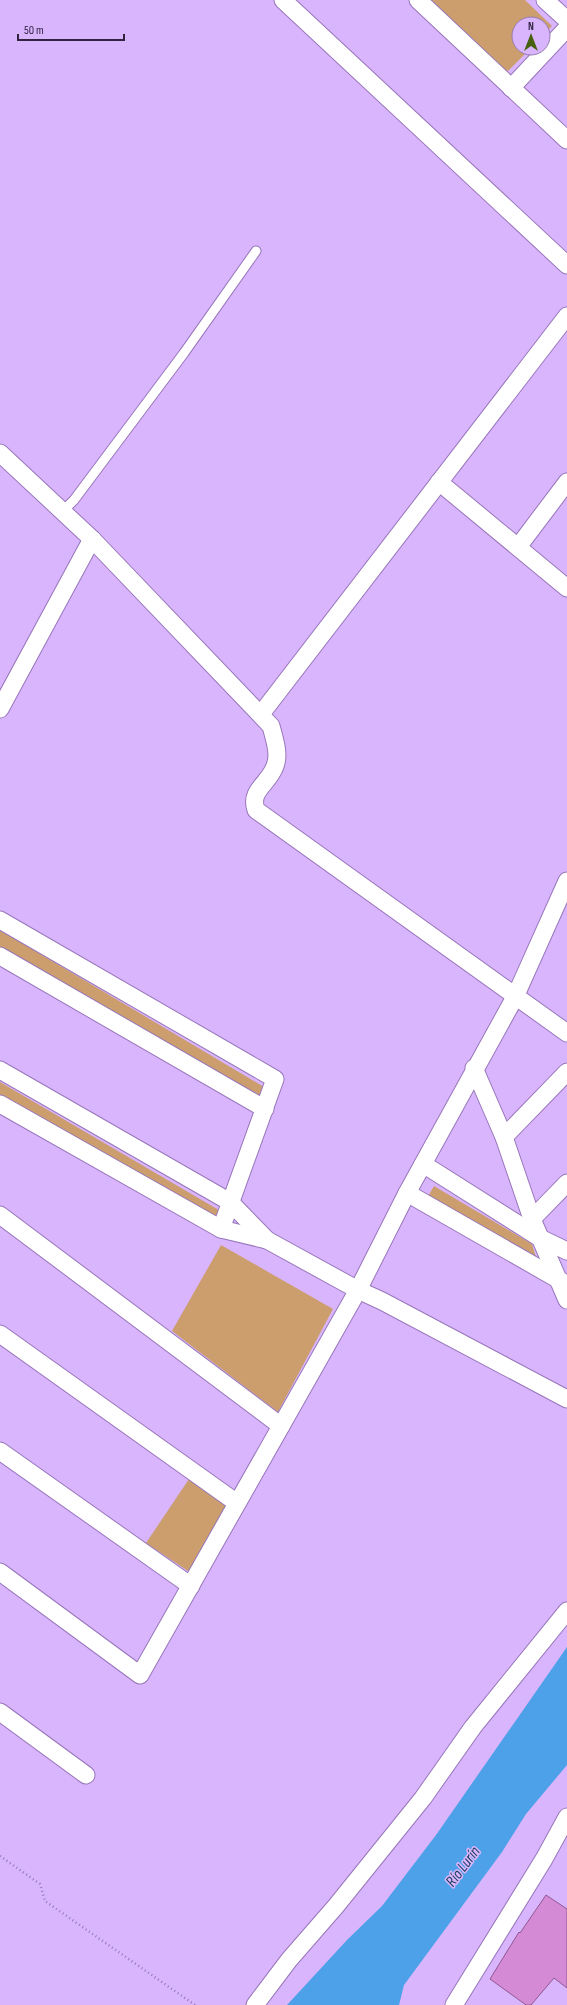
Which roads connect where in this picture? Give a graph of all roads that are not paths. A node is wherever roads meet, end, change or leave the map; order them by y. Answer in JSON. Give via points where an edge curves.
{"nodes":[{"id":1,"x":418,"y":0,"type":"edge"},
{"id":2,"x":545,"y":0,"type":"edge"},
{"id":3,"x":291,"y":3,"type":"edge"},
{"id":4,"x":567,"y":20,"type":"edge"},
{"id":5,"x":567,"y":28,"type":"edge"},
{"id":6,"x":511,"y":88,"type":"junction"},
{"id":7,"x":567,"y":140,"type":"edge"},
{"id":8,"x":256,"y":251,"type":"dead end"},
{"id":9,"x":567,"y":265,"type":"edge"},
{"id":10,"x":567,"y":316,"type":"edge"},
{"id":11,"x":0,"y":453,"type":"edge"},
{"id":12,"x":439,"y":482,"type":"junction"},
{"id":13,"x":567,"y":482,"type":"edge"},
{"id":14,"x":62,"y":512,"type":"junction"},
{"id":15,"x":92,"y":539,"type":"junction"},
{"id":16,"x":518,"y":547,"type":"junction"},
{"id":17,"x":567,"y":588,"type":"edge"},
{"id":18,"x":0,"y":709,"type":"edge"},
{"id":19,"x":261,"y":714,"type":"junction"},
{"id":20,"x":567,"y":881,"type":"edge"},
{"id":21,"x":0,"y":920,"type":"edge"},
{"id":22,"x":0,"y":956,"type":"edge"},
{"id":23,"x":515,"y":997,"type":"junction"},
{"id":24,"x":567,"y":1033,"type":"edge"},
{"id":25,"x":474,"y":1068,"type":"junction"},
{"id":26,"x":0,"y":1070,"type":"edge"},
{"id":27,"x":567,"y":1072,"type":"edge"},
{"id":28,"x":1,"y":1107,"type":"edge"},
{"id":29,"x":264,"y":1109,"type":"junction"},
{"id":30,"x":504,"y":1137,"type":"junction"},
{"id":31,"x":423,"y":1164,"type":"junction"},
{"id":32,"x":567,"y":1183,"type":"edge"},
{"id":33,"x":407,"y":1193,"type":"junction"},
{"id":34,"x":230,"y":1202,"type":"junction"},
{"id":35,"x":0,"y":1215,"type":"edge"},
{"id":36,"x":532,"y":1219,"type":"junction"},
{"id":37,"x":221,"y":1229,"type":"junction"},
{"id":38,"x":540,"y":1238,"type":"junction"},
{"id":39,"x":267,"y":1240,"type":"junction"},
{"id":40,"x":567,"y":1251,"type":"edge"},
{"id":41,"x":563,"y":1282,"type":"edge"},
{"id":42,"x":358,"y":1290,"type":"junction"},
{"id":43,"x":567,"y":1300,"type":"edge"},
{"id":44,"x":0,"y":1334,"type":"edge"},
{"id":45,"x":567,"y":1399,"type":"edge"},
{"id":46,"x":281,"y":1426,"type":"junction"},
{"id":47,"x":0,"y":1451,"type":"edge"},
{"id":48,"x":237,"y":1503,"type":"junction"},
{"id":49,"x":0,"y":1572,"type":"edge"},
{"id":50,"x":191,"y":1586,"type":"junction"},
{"id":51,"x":567,"y":1611,"type":"edge"},
{"id":52,"x":0,"y":1712,"type":"edge"},
{"id":53,"x":86,"y":1775,"type":"dead end"},
{"id":54,"x":567,"y":1817,"type":"edge"},
{"id":55,"x":256,"y":2005,"type":"edge"},
{"id":56,"x":454,"y":2005,"type":"edge"}],
"edges":[{"from":1,"to":6,"type":"street"},
{"from":2,"to":4,"type":"street"},
{"from":3,"to":9,"type":"street"},
{"from":5,"to":6,"type":"street"},
{"from":6,"to":7,"type":"street"},
{"from":8,"to":14,"type":"lane","via":[[184,353],[74,500]]},
{"from":10,"to":12,"type":"street"},
{"from":11,"to":14,"type":"street"},
{"from":12,"to":16,"type":"street"},
{"from":12,"to":19,"type":"street"},
{"from":13,"to":16,"type":"street"},
{"from":14,"to":15,"type":"street"},
{"from":15,"to":18,"type":"street"},
{"from":15,"to":19,"type":"street"},
{"from":16,"to":17,"type":"street"},
{"from":19,"to":23,"type":"street","via":[[271,726],[277,753],[275,766],[255,795],[256,810]]},
{"from":20,"to":23,"type":"street"},
{"from":21,"to":29,"type":"street","via":[[275,1079]]},
{"from":22,"to":29,"type":"street"},
{"from":23,"to":24,"type":"street"},
{"from":23,"to":25,"type":"street"},
{"from":25,"to":30,"type":"street"},
{"from":25,"to":31,"type":"street"},
{"from":26,"to":34,"type":"street"},
{"from":27,"to":30,"type":"street"},
{"from":28,"to":37,"type":"street"},
{"from":29,"to":34,"type":"street"},
{"from":30,"to":36,"type":"street"},
{"from":31,"to":33,"type":"street"},
{"from":31,"to":38,"type":"street"},
{"from":32,"to":36,"type":"street"},
{"from":33,"to":41,"type":"street"},
{"from":33,"to":42,"type":"street"},
{"from":34,"to":37,"type":"street"},
{"from":34,"to":39,"type":"street"},
{"from":35,"to":46,"type":"street"},
{"from":36,"to":38,"type":"street"},
{"from":37,"to":39,"type":"street"},
{"from":38,"to":40,"type":"street"},
{"from":38,"to":41,"type":"street"},
{"from":39,"to":42,"type":"street"},
{"from":41,"to":43,"type":"street"},
{"from":42,"to":45,"type":"street"},
{"from":42,"to":46,"type":"street"},
{"from":44,"to":48,"type":"street"},
{"from":46,"to":48,"type":"street"},
{"from":47,"to":50,"type":"street"},
{"from":48,"to":50,"type":"street"},
{"from":49,"to":50,"type":"street","via":[[140,1675]]},
{"from":51,"to":55,"type":"street","via":[[473,1727],[423,1798],[289,1960]]},
{"from":52,"to":53,"type":"street"},
{"from":54,"to":56,"type":"street"}]}
